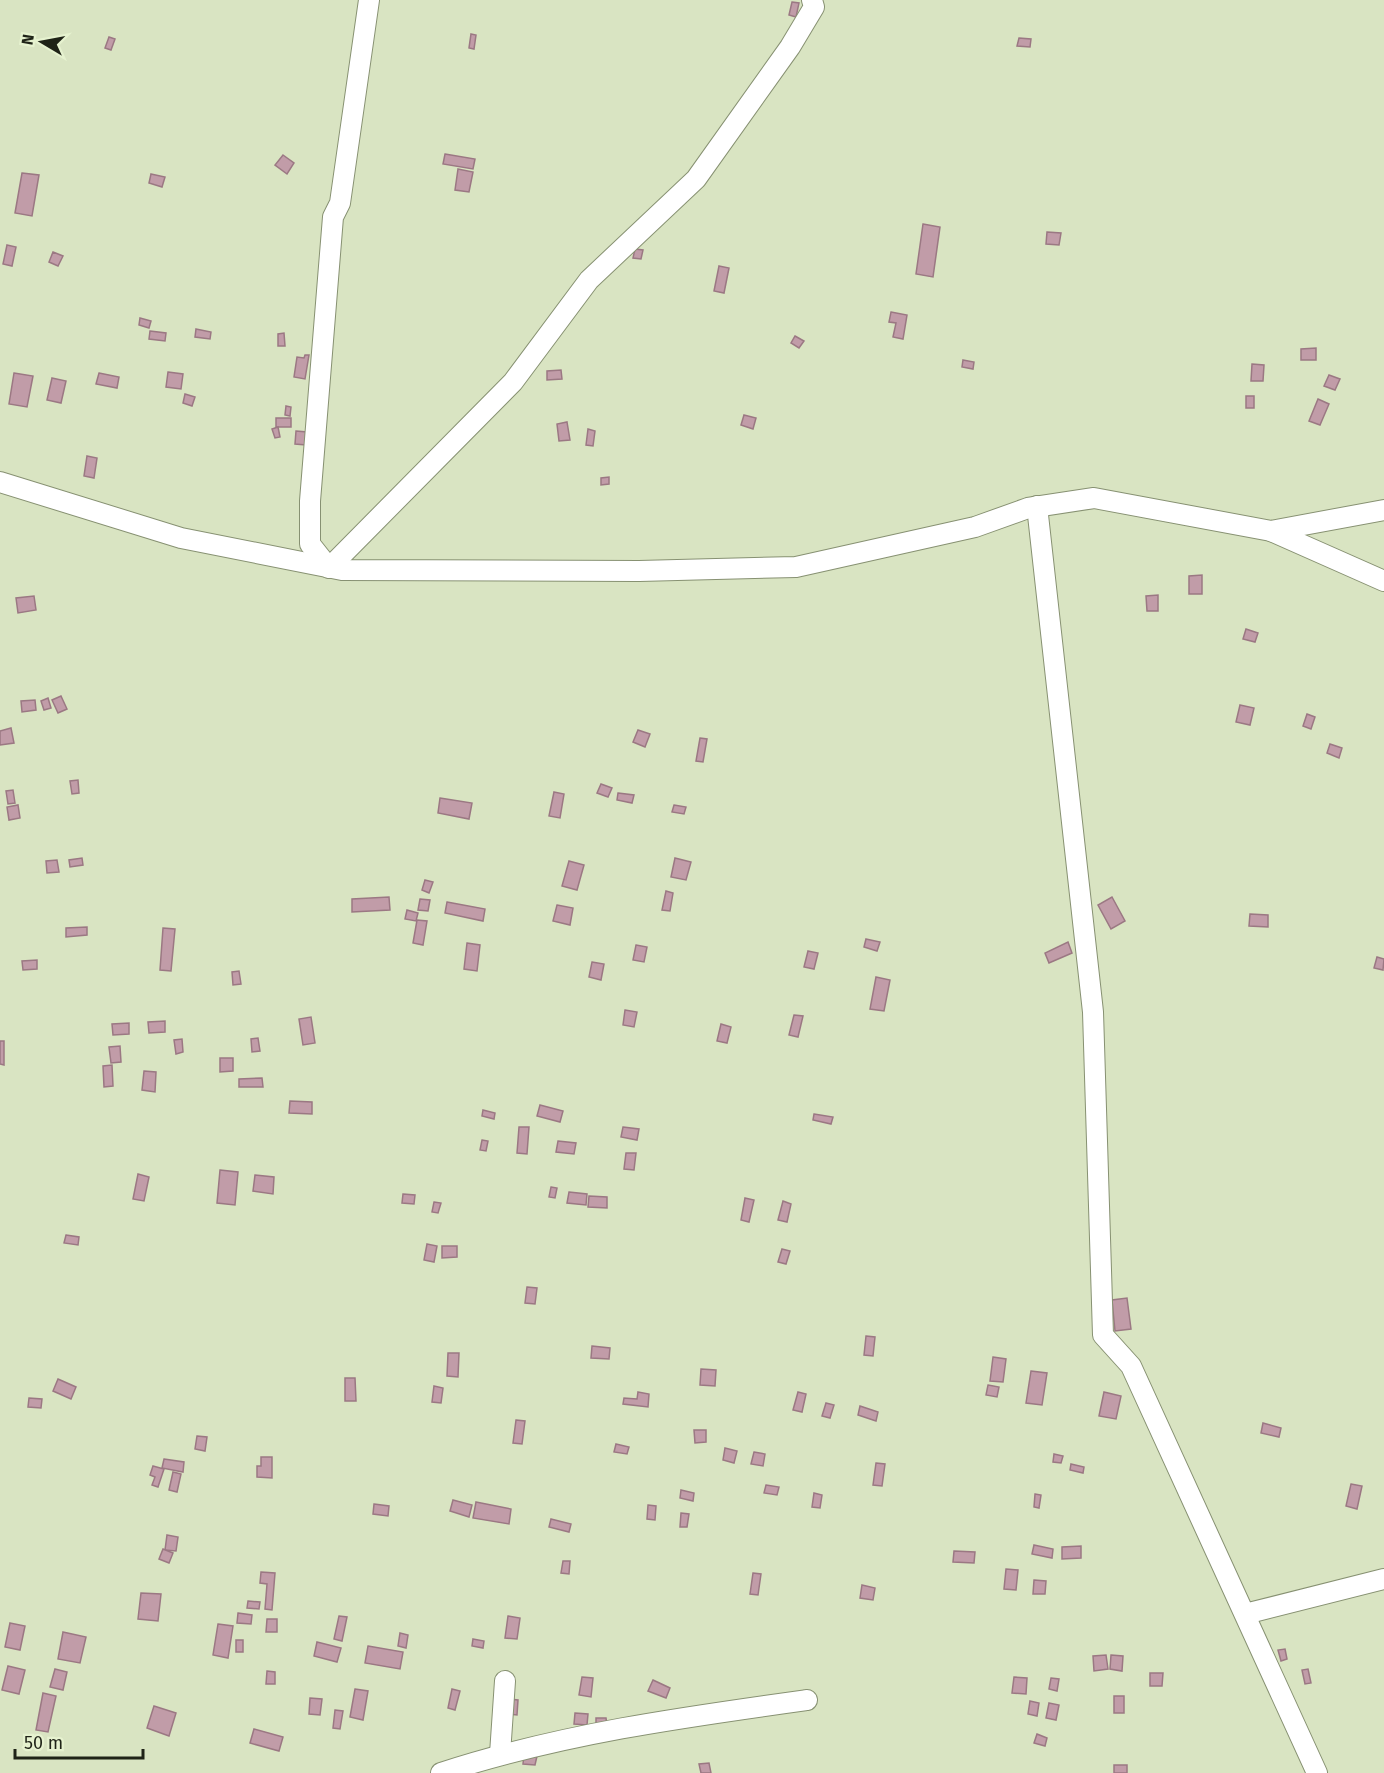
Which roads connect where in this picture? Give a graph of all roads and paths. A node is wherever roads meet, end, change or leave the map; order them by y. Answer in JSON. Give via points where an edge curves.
{"nodes":[{"id":1,"x":369,"y":0,"type":"edge"},
{"id":2,"x":812,"y":0,"type":"edge"},
{"id":3,"x":0,"y":482,"type":"edge"},
{"id":4,"x":1037,"y":506,"type":"junction"},
{"id":5,"x":1384,"y":510,"type":"edge"},
{"id":6,"x":1271,"y":531,"type":"junction"},
{"id":7,"x":328,"y":568,"type":"junction"},
{"id":8,"x":1384,"y":581,"type":"edge"},
{"id":9,"x":1384,"y":1579,"type":"edge"},
{"id":10,"x":1245,"y":1614,"type":"junction"},
{"id":11,"x":505,"y":1682,"type":"dead end"},
{"id":12,"x":807,"y":1700,"type":"dead end"},
{"id":13,"x":500,"y":1754,"type":"junction"},
{"id":14,"x":441,"y":1773,"type":"edge"},
{"id":15,"x":1317,"y":1773,"type":"edge"}],
"edges":[{"from":1,"to":7,"type":"street","via":[[340,203],[333,217],[310,501],[310,543]]},
{"from":2,"to":7,"type":"street","via":[[814,7],[790,47],[696,179],[589,280],[513,382]]},
{"from":3,"to":7,"type":"street","via":[[181,538]]},
{"from":4,"to":6,"type":"street","via":[[1094,498]]},
{"from":4,"to":7,"type":"street","via":[[975,527],[796,567],[639,571]]},
{"from":4,"to":10,"type":"street","via":[[1093,1012],[1103,1335],[1131,1366]]},
{"from":5,"to":6,"type":"street"},
{"from":6,"to":8,"type":"street"},
{"from":9,"to":10,"type":"street"},
{"from":10,"to":15,"type":"street"},
{"from":11,"to":13,"type":"street"},
{"from":12,"to":13,"type":"street","via":[[678,1718]]},
{"from":13,"to":14,"type":"street"}]}
